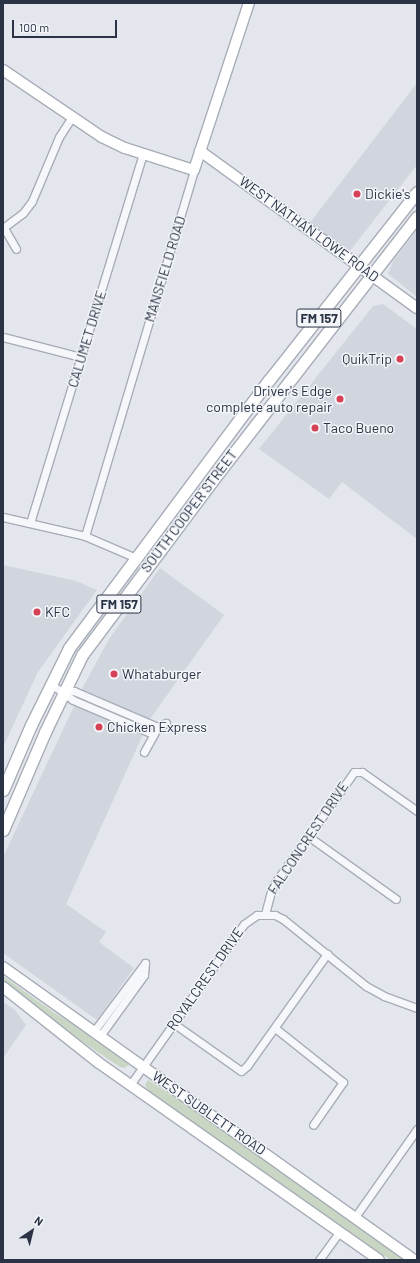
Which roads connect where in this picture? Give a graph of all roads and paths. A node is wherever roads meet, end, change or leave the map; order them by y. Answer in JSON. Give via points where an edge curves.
{"nodes":[{"id":1,"x":249,"y":3,"type":"edge"},
{"id":2,"x":3,"y":70,"type":"edge"},
{"id":3,"x":72,"y":117,"type":"junction"},
{"id":4,"x":200,"y":151,"type":"junction"},
{"id":5,"x":143,"y":154,"type":"junction"},
{"id":6,"x":194,"y":170,"type":"junction"},
{"id":7,"x":417,"y":192,"type":"edge"},
{"id":8,"x":417,"y":217,"type":"edge"},
{"id":9,"x":3,"y":228,"type":"edge"},
{"id":10,"x":16,"y":249,"type":"dead end"},
{"id":11,"x":360,"y":266,"type":"junction"},
{"id":12,"x":372,"y":275,"type":"junction"},
{"id":13,"x":417,"y":308,"type":"edge"},
{"id":14,"x":3,"y":337,"type":"edge"},
{"id":15,"x":81,"y":357,"type":"junction"},
{"id":16,"x":237,"y":422,"type":"junction"},
{"id":17,"x":249,"y":432,"type":"junction"},
{"id":18,"x":3,"y":517,"type":"edge"},
{"id":19,"x":30,"y":523,"type":"junction"},
{"id":20,"x":85,"y":536,"type":"junction"},
{"id":21,"x":134,"y":557,"type":"junction"},
{"id":22,"x":51,"y":684,"type":"junction"},
{"id":23,"x":64,"y":692,"type":"junction"},
{"id":24,"x":166,"y":723,"type":"dead end"},
{"id":25,"x":158,"y":727,"type":"junction"},
{"id":26,"x":153,"y":734,"type":"junction"},
{"id":27,"x":144,"y":752,"type":"dead end"},
{"id":28,"x":3,"y":790,"type":"edge"},
{"id":29,"x":417,"y":811,"type":"edge"},
{"id":30,"x":3,"y":830,"type":"edge"},
{"id":31,"x":308,"y":836,"type":"junction"},
{"id":32,"x":396,"y":900,"type":"dead end"},
{"id":33,"x":265,"y":914,"type":"junction"},
{"id":34,"x":327,"y":954,"type":"junction"},
{"id":35,"x":3,"y":967,"type":"edge"},
{"id":36,"x":3,"y":987,"type":"edge"},
{"id":37,"x":116,"y":1000,"type":"junction"},
{"id":38,"x":123,"y":1005,"type":"junction"},
{"id":39,"x":417,"y":1008,"type":"edge"},
{"id":40,"x":173,"y":1023,"type":"junction"},
{"id":41,"x":275,"y":1028,"type":"junction"},
{"id":42,"x":97,"y":1034,"type":"junction"},
{"id":43,"x":143,"y":1066,"type":"junction"},
{"id":44,"x":130,"y":1085,"type":"junction"},
{"id":45,"x":313,"y":1125,"type":"dead end"},
{"id":46,"x":417,"y":1129,"type":"edge"},
{"id":47,"x":355,"y":1216,"type":"junction"},
{"id":48,"x":339,"y":1232,"type":"junction"},
{"id":49,"x":319,"y":1260,"type":"edge"},
{"id":50,"x":379,"y":1260,"type":"edge"},
{"id":51,"x":414,"y":1260,"type":"edge"}],
"edges":[{"from":1,"to":4,"type":"main road","name":"MANSFIELD ROAD"},
{"from":2,"to":3,"type":"main road"},
{"from":3,"to":5,"type":"main road","via":[[102,137]]},
{"from":3,"to":9,"type":"street","via":[[59,137],[32,201],[23,213]]},
{"from":4,"to":6,"type":"main road","name":"MANSFIELD ROAD"},
{"from":4,"to":11,"type":"main road","name":"WEST NATHAN LOWE ROAD"},
{"from":5,"to":6,"type":"main road"},
{"from":5,"to":15,"type":"street","name":"CALUMET DRIVE"},
{"from":6,"to":20,"type":"street","name":"MANSFIELD ROAD"},
{"from":7,"to":11,"type":"main road","name":"SOUTH COOPER STREET","number":"FM 157"},
{"from":8,"to":12,"type":"main road","name":"SOUTH COOPER STREET","number":"FM 157"},
{"from":9,"to":10,"type":"street"},
{"from":11,"to":12,"type":"main road","name":"WEST NATHAN LOWE ROAD"},
{"from":11,"to":16,"type":"main road","name":"SOUTH COOPER STREET","number":"FM 157"},
{"from":12,"to":13,"type":"main road","name":"WEST NATHAN LOWE ROAD"},
{"from":12,"to":17,"type":"main road","name":"SOUTH COOPER STREET","number":"FM 157"},
{"from":14,"to":15,"type":"street"},
{"from":15,"to":19,"type":"street","name":"CALUMET DRIVE"},
{"from":16,"to":17,"type":"main road"},
{"from":16,"to":21,"type":"main road","name":"SOUTH COOPER STREET","number":"FM 157"},
{"from":17,"to":23,"type":"main road","name":"SOUTH COOPER STREET","number":"FM 157","via":[[104,623],[82,655]]},
{"from":18,"to":19,"type":"street"},
{"from":19,"to":20,"type":"street"},
{"from":20,"to":21,"type":"street"},
{"from":21,"to":22,"type":"main road","name":"SOUTH COOPER STREET","number":"FM 157","via":[[68,648]]},
{"from":22,"to":23,"type":"street"},
{"from":22,"to":28,"type":"main road","name":"SOUTH COOPER STREET","number":"FM 157"},
{"from":23,"to":25,"type":"street","via":[[74,691]]},
{"from":23,"to":26,"type":"street","via":[[73,700]]},
{"from":23,"to":30,"type":"main road","name":"SOUTH COOPER STREET","number":"FM 157"},
{"from":24,"to":25,"type":"street"},
{"from":25,"to":26,"type":"street"},
{"from":26,"to":27,"type":"street"},
{"from":29,"to":31,"type":"street","name":"FALCONCREST DRIVE","via":[[358,770],[351,774]]},
{"from":31,"to":32,"type":"street"},
{"from":31,"to":33,"type":"street","name":"FALCONCREST DRIVE","via":[[272,887]]},
{"from":33,"to":34,"type":"street","via":[[283,919]]},
{"from":33,"to":40,"type":"street","name":"ROYALCREST DRIVE","via":[[257,915],[244,924]]},
{"from":34,"to":39,"type":"street","via":[[366,986],[384,996]]},
{"from":34,"to":41,"type":"street"},
{"from":35,"to":42,"type":"main road","name":"WEST SUBLETT ROAD"},
{"from":36,"to":44,"type":"main road","name":"WEST SUBLETT ROAD"},
{"from":37,"to":38,"type":"street"},
{"from":37,"to":38,"type":"street","via":[[145,963],[144,975]]},
{"from":37,"to":42,"type":"street"},
{"from":38,"to":42,"type":"street"},
{"from":40,"to":41,"type":"street","via":[[241,1071]]},
{"from":40,"to":43,"type":"street","name":"ROYALCREST DRIVE"},
{"from":41,"to":45,"type":"street","via":[[343,1082]]},
{"from":42,"to":43,"type":"main road","name":"WEST SUBLETT ROAD"},
{"from":43,"to":44,"type":"street","name":"ROYALCREST DRIVE"},
{"from":43,"to":47,"type":"main road","name":"WEST SUBLETT ROAD"},
{"from":44,"to":48,"type":"main road","name":"WEST SUBLETT ROAD"},
{"from":46,"to":47,"type":"street"},
{"from":47,"to":51,"type":"main road","name":"WEST SUBLETT ROAD"},
{"from":48,"to":49,"type":"street"},
{"from":48,"to":50,"type":"main road","name":"WEST SUBLETT ROAD"}]}
